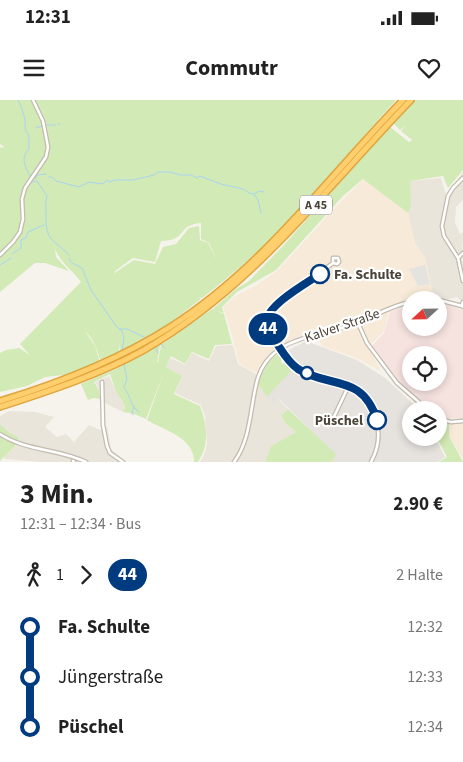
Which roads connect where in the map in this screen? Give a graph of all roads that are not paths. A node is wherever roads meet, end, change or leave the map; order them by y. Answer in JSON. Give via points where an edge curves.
{"nodes":[{"id":1,"x":33,"y":100,"type":"edge"},
{"id":2,"x":403,"y":100,"type":"edge"},
{"id":3,"x":411,"y":100,"type":"edge"},
{"id":4,"x":463,"y":178,"type":"edge"},
{"id":5,"x":463,"y":253,"type":"edge"},
{"id":6,"x":0,"y":254,"type":"edge"},
{"id":7,"x":458,"y":258,"type":"junction"},
{"id":8,"x":333,"y":263,"type":"dead end"},
{"id":9,"x":463,"y":281,"type":"edge"},
{"id":10,"x":212,"y":300,"type":"junction"},
{"id":11,"x":448,"y":302,"type":"edge"},
{"id":12,"x":402,"y":304,"type":"edge"},
{"id":13,"x":463,"y":305,"type":"edge"},
{"id":14,"x":358,"y":323,"type":"junction"},
{"id":15,"x":280,"y":348,"type":"junction"},
{"id":16,"x":102,"y":382,"type":"dead end"},
{"id":17,"x":59,"y":384,"type":"junction"},
{"id":18,"x":349,"y":385,"type":"junction"},
{"id":19,"x":0,"y":401,"type":"edge"},
{"id":20,"x":418,"y":401,"type":"edge"},
{"id":21,"x":0,"y":407,"type":"edge"},
{"id":22,"x":463,"y":421,"type":"edge"},
{"id":23,"x":447,"y":422,"type":"edge"},
{"id":24,"x":331,"y":423,"type":"dead end"},
{"id":25,"x":0,"y":434,"type":"edge"},
{"id":26,"x":86,"y":462,"type":"edge"},
{"id":27,"x":123,"y":462,"type":"edge"},
{"id":28,"x":234,"y":462,"type":"edge"},
{"id":29,"x":371,"y":462,"type":"edge"}],
"edges":[{"from":1,"to":6,"type":"street","via":[[43,121],[48,147],[46,157],[24,192],[20,232]]},
{"from":2,"to":10,"type":"highway","number":"A 45","via":[[273,242]]},
{"from":3,"to":10,"type":"highway","number":"A 45","via":[[283,239],[251,270]]},
{"from":4,"to":7,"type":"street","via":[[448,196],[442,226],[444,236]]},
{"from":5,"to":7,"type":"street"},
{"from":7,"to":9,"type":"street"},
{"from":8,"to":15,"type":"street","via":[[270,311],[267,324]]},
{"from":10,"to":17,"type":"highway","number":"A 45","via":[[187,323],[142,350],[86,377]]},
{"from":11,"to":13,"type":"street"},
{"from":12,"to":14,"type":"street","name":"Kalver Straße"},
{"from":14,"to":15,"type":"street","name":"Kalver Straße","via":[[312,335]]},
{"from":14,"to":20,"type":"street","via":[[367,343],[398,384]]},
{"from":15,"to":18,"type":"street","via":[[303,372]]},
{"from":15,"to":28,"type":"street","name":"Kalver Straße","via":[[268,358],[258,377],[243,447]]},
{"from":16,"to":27,"type":"street","via":[[103,424],[108,450]]},
{"from":17,"to":19,"type":"highway","number":"A 45"},
{"from":17,"to":21,"type":"highway","number":"A 45"},
{"from":18,"to":24,"type":"street"},
{"from":18,"to":29,"type":"street","via":[[370,403],[377,420],[378,439]]},
{"from":22,"to":23,"type":"street"},
{"from":25,"to":26,"type":"street","via":[[17,444]]}]}
